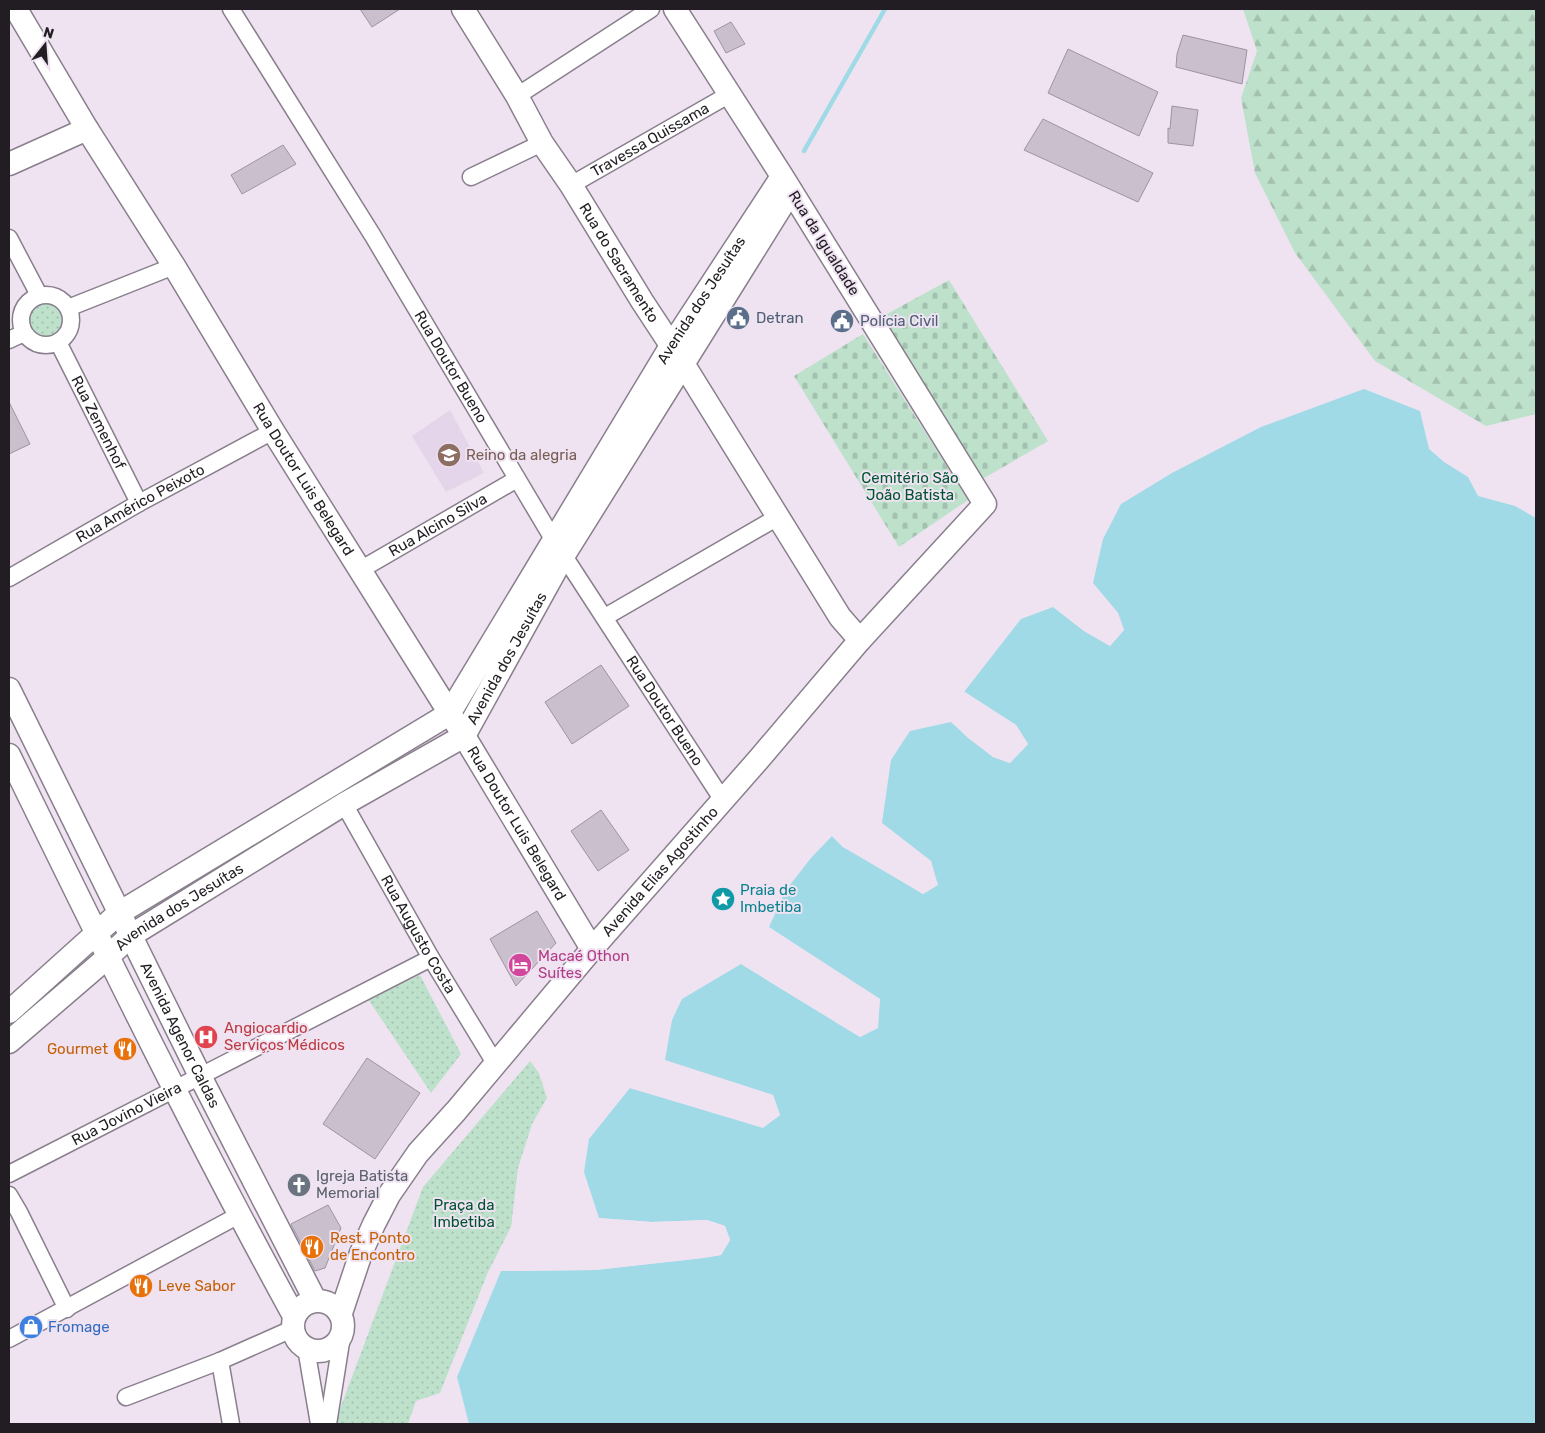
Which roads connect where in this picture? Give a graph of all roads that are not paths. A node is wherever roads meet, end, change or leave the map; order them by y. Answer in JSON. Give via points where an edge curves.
{"nodes":[{"id":1,"x":16,"y":9,"type":"edge"},
{"id":2,"x":231,"y":9,"type":"edge"},
{"id":3,"x":463,"y":9,"type":"edge"},
{"id":4,"x":651,"y":9,"type":"edge"},
{"id":5,"x":676,"y":9,"type":"edge"},
{"id":6,"x":730,"y":94,"type":"junction"},
{"id":7,"x":517,"y":96,"type":"junction"},
{"id":8,"x":87,"y":130,"type":"junction"},
{"id":9,"x":542,"y":143,"type":"junction"},
{"id":10,"x":9,"y":164,"type":"edge"},
{"id":11,"x":471,"y":177,"type":"dead end"},
{"id":12,"x":787,"y":184,"type":"junction"},
{"id":13,"x":571,"y":185,"type":"junction"},
{"id":14,"x":9,"y":238,"type":"edge"},
{"id":15,"x":174,"y":266,"type":"junction"},
{"id":16,"x":39,"y":296,"type":"junction"},
{"id":17,"x":68,"y":308,"type":"junction"},
{"id":18,"x":24,"y":333,"type":"junction"},
{"id":19,"x":9,"y":340,"type":"edge"},
{"id":20,"x":58,"y":342,"type":"junction"},
{"id":21,"x":677,"y":356,"type":"junction"},
{"id":22,"x":274,"y":430,"type":"junction"},
{"id":23,"x":517,"y":479,"type":"junction"},
{"id":24,"x":139,"y":503,"type":"junction"},
{"id":25,"x":985,"y":504,"type":"joint"},
{"id":26,"x":778,"y":517,"type":"junction"},
{"id":27,"x":559,"y":547,"type":"junction"},
{"id":28,"x":360,"y":570,"type":"junction"},
{"id":29,"x":9,"y":578,"type":"edge"},
{"id":30,"x":605,"y":618,"type":"junction"},
{"id":31,"x":860,"y":640,"type":"junction"},
{"id":32,"x":9,"y":689,"type":"edge"},
{"id":33,"x":449,"y":714,"type":"junction"},
{"id":34,"x":464,"y":736,"type":"junction"},
{"id":35,"x":37,"y":747,"type":"junction"},
{"id":36,"x":10,"y":757,"type":"edge"},
{"id":37,"x":722,"y":799,"type":"junction"},
{"id":38,"x":344,"y":804,"type":"junction"},
{"id":39,"x":119,"y":913,"type":"junction"},
{"id":40,"x":96,"y":933,"type":"junction"},
{"id":41,"x":130,"y":936,"type":"junction"},
{"id":42,"x":592,"y":949,"type":"junction"},
{"id":43,"x":108,"y":957,"type":"junction"},
{"id":44,"x":431,"y":958,"type":"junction"},
{"id":45,"x":9,"y":1012,"type":"edge"},
{"id":46,"x":9,"y":1042,"type":"edge"},
{"id":47,"x":495,"y":1063,"type":"junction"},
{"id":48,"x":200,"y":1076,"type":"junction"},
{"id":49,"x":175,"y":1089,"type":"junction"},
{"id":50,"x":9,"y":1174,"type":"edge"},
{"id":51,"x":9,"y":1195,"type":"edge"},
{"id":52,"x":238,"y":1215,"type":"junction"},
{"id":53,"x":315,"y":1300,"type":"junction"},
{"id":54,"x":67,"y":1309,"type":"junction"},
{"id":55,"x":340,"y":1313,"type":"junction"},
{"id":56,"x":293,"y":1323,"type":"junction"},
{"id":57,"x":342,"y":1336,"type":"junction"},
{"id":58,"x":9,"y":1339,"type":"edge"},
{"id":59,"x":306,"y":1348,"type":"junction"},
{"id":60,"x":220,"y":1360,"type":"junction"},
{"id":61,"x":126,"y":1397,"type":"dead end"},
{"id":62,"x":231,"y":1424,"type":"edge"},
{"id":63,"x":319,"y":1424,"type":"edge"},
{"id":64,"x":328,"y":1424,"type":"edge"}],
"edges":[{"from":1,"to":8,"type":"street","name":"Rua Doutor Luis Belegard"},
{"from":2,"to":23,"type":"street","name":"Rua Doutor Bueno","via":[[373,236]]},
{"from":3,"to":7,"type":"street","name":"Rua do Sacramento"},
{"from":4,"to":7,"type":"street"},
{"from":5,"to":6,"type":"street","name":"Rua da Igualdade"},
{"from":6,"to":12,"type":"street","name":"Rua da Igualdade"},
{"from":6,"to":13,"type":"street","name":"Travessa Quissama"},
{"from":7,"to":9,"type":"street","name":"Rua do Sacramento"},
{"from":8,"to":10,"type":"street"},
{"from":8,"to":15,"type":"street","name":"Rua Doutor Luis Belegard"},
{"from":9,"to":11,"type":"street"},
{"from":9,"to":13,"type":"street","name":"Rua do Sacramento"},
{"from":12,"to":21,"type":"street","name":"Avenida dos Jesuítas"},
{"from":12,"to":25,"type":"street","name":"Rua da Igualdade"},
{"from":13,"to":21,"type":"street","name":"Rua do Sacramento"},
{"from":14,"to":16,"type":"street"},
{"from":15,"to":17,"type":"street"},
{"from":15,"to":22,"type":"street","name":"Rua Doutor Luis Belegard"},
{"from":16,"to":17,"type":"street","via":[[61,299]]},
{"from":16,"to":18,"type":"street","via":[[22,310],[20,318]]},
{"from":17,"to":20,"type":"street","via":[[70,327]]},
{"from":18,"to":19,"type":"street"},
{"from":18,"to":20,"type":"street","via":[[39,344]]},
{"from":20,"to":24,"type":"street","name":"Rua Zemenhof"},
{"from":21,"to":26,"type":"street","name":"Rua do Sacramento"},
{"from":21,"to":27,"type":"street","name":"Avenida dos Jesuítas"},
{"from":22,"to":24,"type":"street","name":"Rua Américo Peixoto"},
{"from":22,"to":28,"type":"street","name":"Rua Doutor Luis Belegard"},
{"from":23,"to":27,"type":"street","name":"Rua Doutor Bueno"},
{"from":23,"to":28,"type":"street","name":"Rua Alcino Silva"},
{"from":24,"to":29,"type":"street","name":"Rua Américo Peixoto"},
{"from":25,"to":31,"type":"street","name":"Avenida Elias Agostinho"},
{"from":26,"to":30,"type":"street"},
{"from":26,"to":31,"type":"street","name":"Rua do Sacramento","via":[[840,617]]},
{"from":27,"to":30,"type":"street","name":"Rua Doutor Bueno"},
{"from":27,"to":33,"type":"street","name":"Avenida dos Jesuítas"},
{"from":27,"to":34,"type":"street","name":"Avenida dos Jesuítas"},
{"from":28,"to":33,"type":"street","name":"Rua Doutor Luis Belegard"},
{"from":30,"to":37,"type":"street","name":"Rua Doutor Bueno"},
{"from":31,"to":37,"type":"street","name":"Avenida Elias Agostinho"},
{"from":32,"to":35,"type":"street","name":"Avenida Agenor Caldas"},
{"from":33,"to":34,"type":"street","name":"Rua Doutor Luis Belegard"},
{"from":33,"to":39,"type":"street","name":"Avenida dos Jesuítas"},
{"from":34,"to":38,"type":"street","name":"Avenida dos Jesuítas"},
{"from":34,"to":42,"type":"street","name":"Rua Doutor Luis Belegard"},
{"from":35,"to":36,"type":"street"},
{"from":35,"to":39,"type":"street","name":"Avenida Agenor Caldas"},
{"from":36,"to":40,"type":"street","name":"Avenida Agenor Caldas"},
{"from":37,"to":42,"type":"street","name":"Avenida Elias Agostinho"},
{"from":38,"to":41,"type":"street","name":"Avenida dos Jesuítas"},
{"from":38,"to":44,"type":"street","name":"Rua Augusto Costa"},
{"from":39,"to":40,"type":"street","name":"Avenida dos Jesuítas"},
{"from":39,"to":41,"type":"street","name":"Avenida Agenor Caldas"},
{"from":40,"to":43,"type":"street","name":"Avenida Agenor Caldas"},
{"from":40,"to":45,"type":"street","name":"Avenida dos Jesuítas"},
{"from":41,"to":43,"type":"street","name":"Avenida dos Jesuítas"},
{"from":41,"to":48,"type":"street","name":"Avenida Agenor Caldas"},
{"from":42,"to":47,"type":"street","name":"Avenida Elias Agostinho"},
{"from":43,"to":46,"type":"street","name":"Avenida dos Jesuítas"},
{"from":43,"to":49,"type":"street","name":"Avenida Agenor Caldas"},
{"from":44,"to":47,"type":"street","name":"Rua Augusto Costa"},
{"from":44,"to":48,"type":"street","name":"Rua Jovino Vieira"},
{"from":47,"to":55,"type":"street","name":"Avenida Elias Agostinho","via":[[418,1153],[389,1195],[361,1253]]},
{"from":48,"to":49,"type":"street","name":"Rua Jovino Vieira"},
{"from":48,"to":53,"type":"street","name":"Avenida Agenor Caldas"},
{"from":49,"to":50,"type":"street","name":"Rua Jovino Vieira"},
{"from":49,"to":52,"type":"street","name":"Avenida Agenor Caldas"},
{"from":51,"to":54,"type":"street"},
{"from":52,"to":54,"type":"street"},
{"from":52,"to":56,"type":"street","name":"Avenida Agenor Caldas"},
{"from":53,"to":55,"type":"street","via":[[330,1303]]},
{"from":53,"to":56,"type":"street","via":[[302,1305]]},
{"from":54,"to":58,"type":"street"},
{"from":55,"to":57,"type":"street","via":[[344,1325]]},
{"from":56,"to":59,"type":"street","via":[[296,1340]]},
{"from":56,"to":60,"type":"street"},
{"from":57,"to":59,"type":"street","via":[[332,1347],[319,1352]]},
{"from":57,"to":64,"type":"street"},
{"from":59,"to":63,"type":"street"},
{"from":60,"to":61,"type":"street"},
{"from":60,"to":62,"type":"street"}]}
